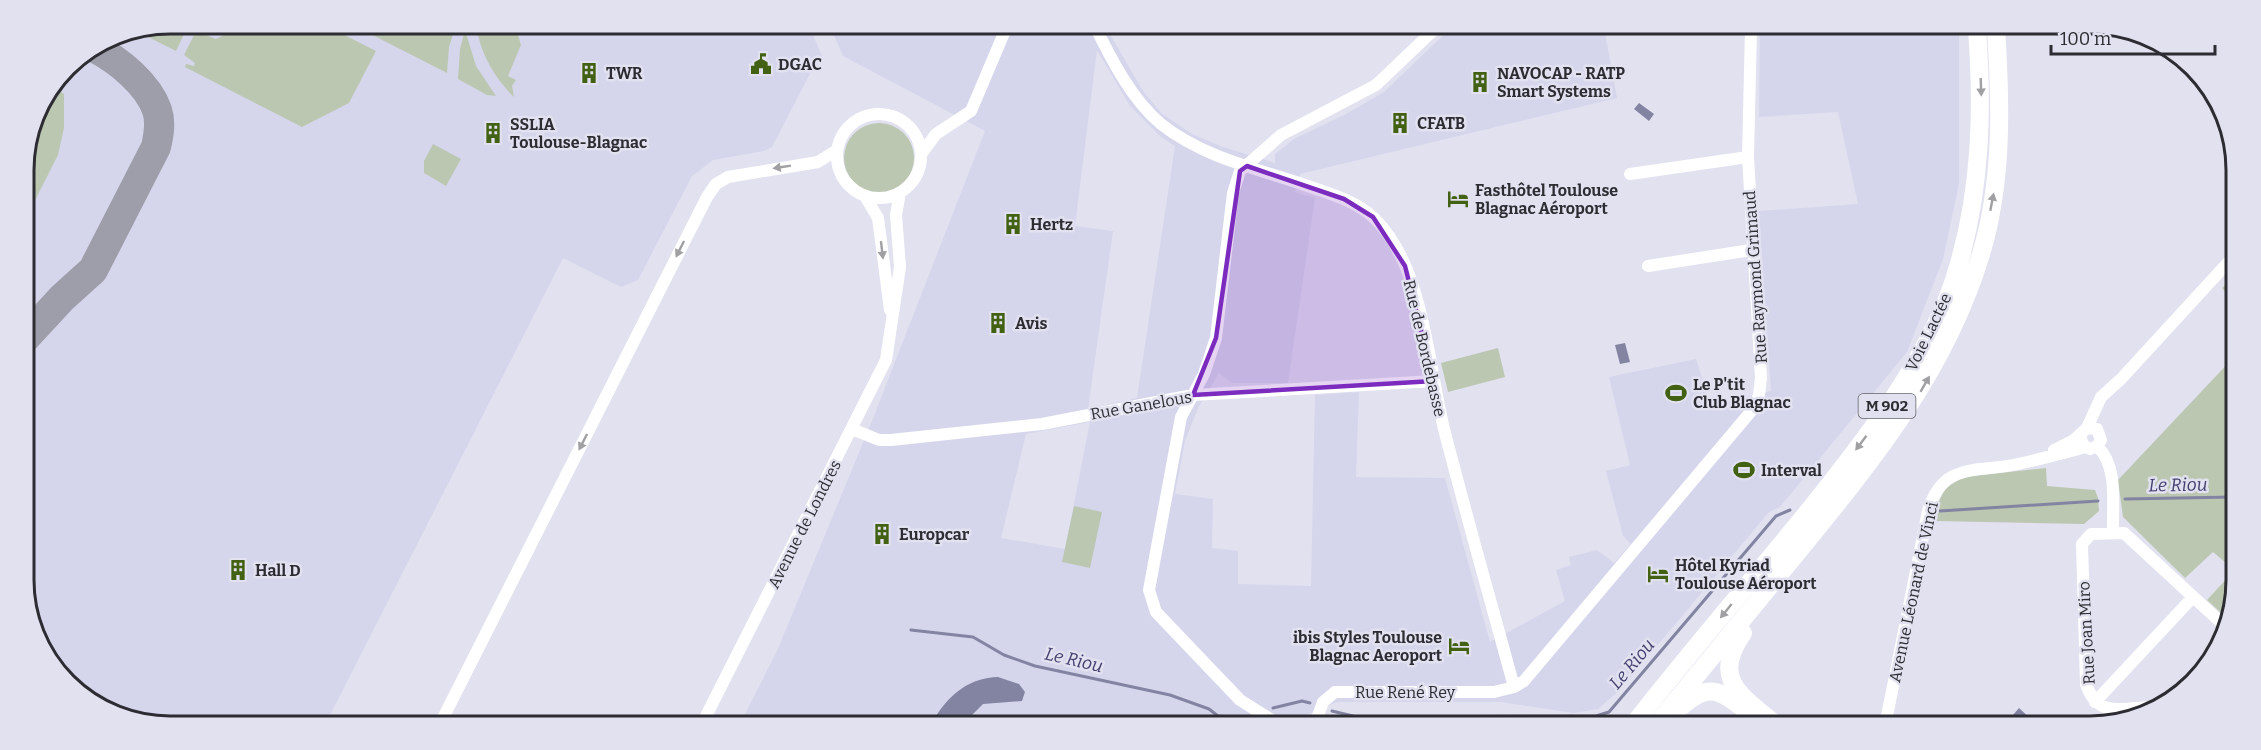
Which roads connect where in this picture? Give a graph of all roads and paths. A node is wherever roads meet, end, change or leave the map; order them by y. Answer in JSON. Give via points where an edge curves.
{"nodes":[{"id":1,"x":1429,"y":34,"type":"edge"},
{"id":2,"x":1751,"y":34,"type":"edge"},
{"id":3,"x":1977,"y":34,"type":"edge"},
{"id":4,"x":1996,"y":34,"type":"edge"},
{"id":5,"x":1003,"y":35,"type":"edge"},
{"id":6,"x":1100,"y":35,"type":"edge"},
{"id":7,"x":912,"y":129,"type":"junction"},
{"id":8,"x":936,"y":134,"type":"junction"},
{"id":9,"x":837,"y":150,"type":"junction"},
{"id":10,"x":922,"y":153,"type":"junction"},
{"id":11,"x":1748,"y":157,"type":"junction"},
{"id":12,"x":1247,"y":166,"type":"junction"},
{"id":13,"x":1630,"y":174,"type":"dead end"},
{"id":14,"x":900,"y":193,"type":"junction"},
{"id":15,"x":865,"y":196,"type":"junction"},
{"id":16,"x":1751,"y":250,"type":"junction"},
{"id":17,"x":2226,"y":265,"type":"edge"},
{"id":18,"x":1648,"y":266,"type":"dead end"},
{"id":19,"x":893,"y":321,"type":"junction"},
{"id":20,"x":1434,"y":381,"type":"junction"},
{"id":21,"x":1192,"y":395,"type":"junction"},
{"id":22,"x":852,"y":429,"type":"junction"},
{"id":23,"x":2090,"y":437,"type":"junction"},
{"id":24,"x":1815,"y":531,"type":"junction"},
{"id":25,"x":2113,"y":533,"type":"junction"},
{"id":26,"x":528,"y":552,"type":"junction"},
{"id":27,"x":2193,"y":597,"type":"junction"},
{"id":28,"x":2220,"y":621,"type":"edge"},
{"id":29,"x":1514,"y":687,"type":"junction"},
{"id":30,"x":2095,"y":702,"type":"junction"},
{"id":31,"x":1248,"y":706,"type":"junction"},
{"id":32,"x":2132,"y":708,"type":"edge"},
{"id":33,"x":1254,"y":715,"type":"edge"},
{"id":34,"x":1264,"y":715,"type":"edge"},
{"id":35,"x":1318,"y":715,"type":"edge"},
{"id":36,"x":1638,"y":715,"type":"edge"},
{"id":37,"x":1664,"y":715,"type":"edge"},
{"id":38,"x":1673,"y":715,"type":"edge"},
{"id":39,"x":1750,"y":715,"type":"edge"},
{"id":40,"x":1765,"y":715,"type":"edge"},
{"id":41,"x":1886,"y":715,"type":"edge"},
{"id":42,"x":436,"y":716,"type":"edge"},
{"id":43,"x":444,"y":716,"type":"edge"},
{"id":44,"x":706,"y":716,"type":"edge"}],
"edges":[{"from":1,"to":12,"type":"street","via":[[1376,85],[1292,127]]},
{"from":2,"to":11,"type":"street","name":"Rue Raymond Grimaud"},
{"from":3,"to":36,"type":"highway","name":"Voie Lactée","number":"M 902","one_way":true,"via":[[1981,89],[1977,181],[1958,270],[1940,314],[1902,384],[1846,464]]},
{"from":24,"to":4,"type":"highway","name":"Voie Lactée","number":"M 902","one_way":true,"via":[[1920,392],[1942,354],[1966,297],[1982,253],[1994,192],[1999,132]]},
{"from":5,"to":8,"type":"street","via":[[971,111]]},
{"from":6,"to":12,"type":"street","name":"Rue de Bordebasse","via":[[1130,88],[1159,123],[1194,145]]},
{"from":7,"to":8,"type":"street"},
{"from":7,"to":9,"type":"street","via":[[890,114],[863,116],[844,132]]},
{"from":7,"to":10,"type":"street"},
{"from":8,"to":10,"type":"street"},
{"from":9,"to":15,"type":"street","via":[[843,178]]},
{"from":9,"to":26,"type":"street","one_way":true,"via":[[818,162],[740,174],[716,184]]},
{"from":10,"to":14,"type":"street","via":[[916,178]]},
{"from":11,"to":13,"type":"street"},
{"from":11,"to":16,"type":"street","name":"Rue Raymond Grimaud"},
{"from":12,"to":20,"type":"street","name":"Rue de Bordebasse","via":[[1344,199],[1383,228],[1409,277]]},
{"from":12,"to":21,"type":"street","via":[[1240,171],[1233,193],[1216,338]]},
{"from":14,"to":15,"type":"street","via":[[885,198]]},
{"from":14,"to":19,"type":"street","name":"Avenue de Londres","via":[[896,215],[900,267]]},
{"from":15,"to":19,"type":"street","name":"Avenue de Londres","one_way":true,"via":[[878,218]]},
{"from":16,"to":18,"type":"street"},
{"from":16,"to":29,"type":"street","name":"Rue Raymond Grimaud","via":[[1761,378],[1754,409],[1530,676]]},
{"from":17,"to":23,"type":"street","via":[[2101,397]]},
{"from":19,"to":22,"type":"street","name":"Avenue de Londres","via":[[886,360]]},
{"from":20,"to":21,"type":"street","name":"Rue Ganelous"},
{"from":20,"to":29,"type":"street","name":"Rue de Bordebasse"},
{"from":21,"to":22,"type":"street","name":"Rue Ganelous","via":[[1042,424],[931,436],[879,440]]},
{"from":21,"to":31,"type":"street","via":[[1181,417],[1149,590],[1156,612]]},
{"from":22,"to":44,"type":"street","name":"Avenue de Londres"},
{"from":23,"to":25,"type":"street","via":[[2109,459]]},
{"from":23,"to":41,"type":"street","name":"Avenue Léonard de Vinci","via":[[2034,460],[1968,469],[1945,481],[1933,496]]},
{"from":24,"to":37,"type":"highway","name":"Voie Lactée","number":"M 902"},
{"from":24,"to":40,"type":"highway","via":[[1732,648],[1729,675],[1733,686]]},
{"from":25,"to":27,"type":"street","via":[[2124,533]]},
{"from":25,"to":30,"type":"street","name":"Rue Joan Miro","via":[[2091,534],[2082,544],[2086,684]]},
{"from":26,"to":42,"type":"street","via":[[514,563]]},
{"from":26,"to":43,"type":"street"},
{"from":27,"to":28,"type":"street"},
{"from":27,"to":30,"type":"street"},
{"from":29,"to":35,"type":"street","name":"Rue René Rey","via":[[1494,692],[1340,691],[1323,702]]},
{"from":30,"to":32,"type":"street","name":"Rue Joan Miro","via":[[2114,709]]},
{"from":31,"to":33,"type":"street"},
{"from":31,"to":34,"type":"street"},
{"from":38,"to":39,"type":"highway","via":[[1696,694],[1706,692],[1730,699]]}]}
